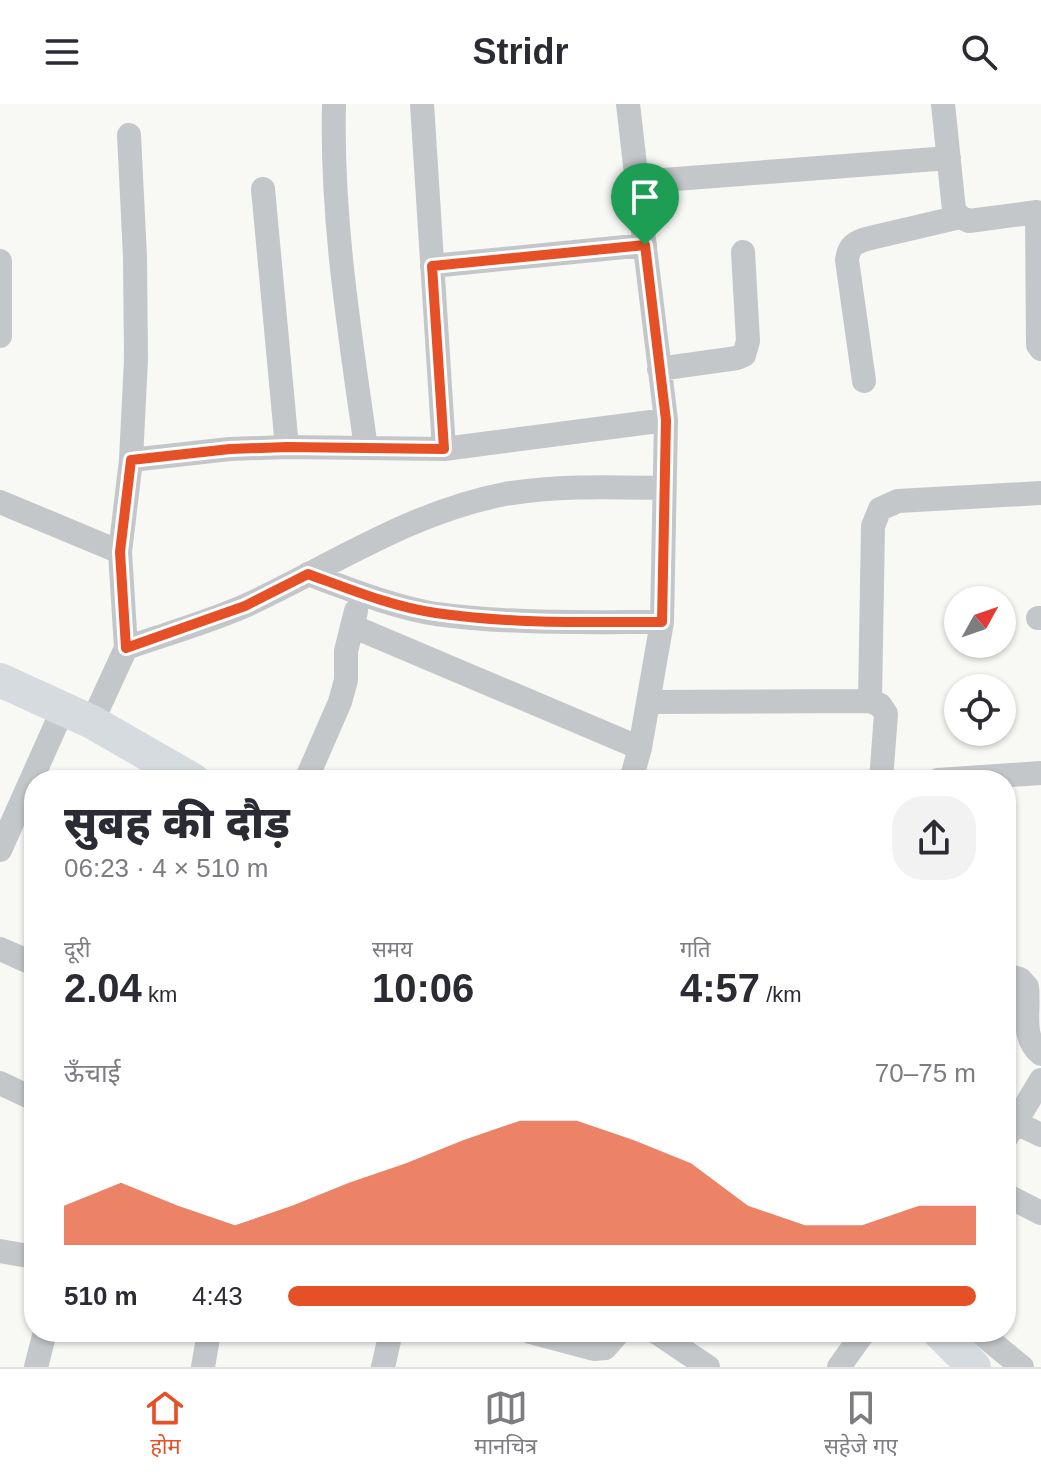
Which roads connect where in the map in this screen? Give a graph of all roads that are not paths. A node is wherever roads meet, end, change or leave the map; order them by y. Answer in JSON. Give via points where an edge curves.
{"nodes":[{"id":1,"x":334,"y":104,"type":"edge"},
{"id":2,"x":422,"y":104,"type":"edge"},
{"id":3,"x":628,"y":104,"type":"edge"},
{"id":4,"x":943,"y":104,"type":"edge"},
{"id":5,"x":129,"y":135,"type":"dead end"},
{"id":6,"x":949,"y":158,"type":"junction"},
{"id":7,"x":637,"y":182,"type":"junction"},
{"id":8,"x":263,"y":189,"type":"dead end"},
{"id":9,"x":1039,"y":212,"type":"edge"},
{"id":10,"x":960,"y":217,"type":"junction"},
{"id":11,"x":645,"y":245,"type":"junction"},
{"id":12,"x":743,"y":252,"type":"dead end"},
{"id":13,"x":0,"y":261,"type":"edge"},
{"id":14,"x":432,"y":266,"type":"junction"},
{"id":15,"x":0,"y":336,"type":"edge"},
{"id":16,"x":1041,"y":349,"type":"edge"},
{"id":17,"x":659,"y":369,"type":"junction"},
{"id":18,"x":864,"y":381,"type":"dead end"},
{"id":19,"x":666,"y":420,"type":"junction"},
{"id":20,"x":287,"y":447,"type":"junction"},
{"id":21,"x":366,"y":448,"type":"junction"},
{"id":22,"x":444,"y":449,"type":"junction"},
{"id":23,"x":131,"y":460,"type":"junction"},
{"id":24,"x":664,"y":488,"type":"junction"},
{"id":25,"x":1041,"y":493,"type":"edge"},
{"id":26,"x":0,"y":502,"type":"edge"},
{"id":27,"x":120,"y":552,"type":"junction"},
{"id":28,"x":308,"y":574,"type":"junction"},
{"id":29,"x":361,"y":593,"type":"junction"},
{"id":30,"x":662,"y":622,"type":"junction"},
{"id":31,"x":352,"y":626,"type":"junction"},
{"id":32,"x":126,"y":648,"type":"junction"},
{"id":33,"x":0,"y":680,"type":"edge"},
{"id":34,"x":870,"y":701,"type":"junction"},
{"id":35,"x":650,"y":702,"type":"junction"},
{"id":36,"x":77,"y":716,"type":"junction"},
{"id":37,"x":640,"y":748,"type":"junction"},
{"id":38,"x":44,"y":770,"type":"edge"},
{"id":39,"x":175,"y":770,"type":"edge"},
{"id":40,"x":310,"y":770,"type":"edge"},
{"id":41,"x":634,"y":770,"type":"edge"},
{"id":42,"x":882,"y":770,"type":"edge"},
{"id":43,"x":1041,"y":773,"type":"edge"},
{"id":44,"x":1016,"y":776,"type":"edge"},
{"id":45,"x":15,"y":819,"type":"edge"},
{"id":46,"x":0,"y":850,"type":"edge"},
{"id":47,"x":0,"y":949,"type":"edge"},
{"id":48,"x":24,"y":960,"type":"edge"},
{"id":49,"x":1016,"y":978,"type":"edge"},
{"id":50,"x":1041,"y":1054,"type":"edge"},
{"id":51,"x":1041,"y":1080,"type":"edge"},
{"id":52,"x":0,"y":1083,"type":"edge"},
{"id":53,"x":24,"y":1094,"type":"edge"},
{"id":54,"x":1016,"y":1122,"type":"edge"},
{"id":55,"x":1016,"y":1131,"type":"edge"},
{"id":56,"x":1041,"y":1135,"type":"edge"},
{"id":57,"x":1016,"y":1200,"type":"edge"},
{"id":58,"x":1041,"y":1213,"type":"edge"},
{"id":59,"x":0,"y":1251,"type":"edge"},
{"id":60,"x":24,"y":1255,"type":"edge"},
{"id":61,"x":42,"y":1342,"type":"edge"},
{"id":62,"x":207,"y":1342,"type":"edge"},
{"id":63,"x":389,"y":1342,"type":"edge"},
{"id":64,"x":568,"y":1342,"type":"edge"},
{"id":65,"x":610,"y":1342,"type":"edge"},
{"id":66,"x":671,"y":1342,"type":"edge"},
{"id":67,"x":857,"y":1342,"type":"edge"},
{"id":68,"x":949,"y":1342,"type":"edge"},
{"id":69,"x":991,"y":1342,"type":"edge"},
{"id":70,"x":36,"y":1367,"type":"edge"},
{"id":71,"x":203,"y":1367,"type":"edge"},
{"id":72,"x":383,"y":1367,"type":"edge"},
{"id":73,"x":708,"y":1367,"type":"edge"},
{"id":74,"x":839,"y":1367,"type":"edge"},
{"id":75,"x":974,"y":1367,"type":"edge"},
{"id":76,"x":1022,"y":1367,"type":"edge"}],
"edges":[{"from":1,"to":21,"type":"street","via":[[341,257]]},
{"from":2,"to":14,"type":"street"},
{"from":3,"to":7,"type":"street"},
{"from":4,"to":6,"type":"street"},
{"from":5,"to":23,"type":"street","via":[[136,359]]},
{"from":6,"to":7,"type":"street"},
{"from":6,"to":10,"type":"street","via":[[954,210]]},
{"from":7,"to":11,"type":"street"},
{"from":8,"to":20,"type":"street"},
{"from":9,"to":10,"type":"street","via":[[969,221]]},
{"from":9,"to":16,"type":"street"},
{"from":10,"to":18,"type":"street","via":[[866,239],[849,250]]},
{"from":11,"to":14,"type":"street"},
{"from":11,"to":17,"type":"street"},
{"from":12,"to":17,"type":"street","via":[[748,341],[744,355]]},
{"from":13,"to":15,"type":"street"},
{"from":14,"to":22,"type":"street"},
{"from":17,"to":19,"type":"street"},
{"from":19,"to":22,"type":"street"},
{"from":19,"to":24,"type":"street"},
{"from":20,"to":21,"type":"street"},
{"from":20,"to":23,"type":"street"},
{"from":21,"to":22,"type":"street"},
{"from":23,"to":27,"type":"street"},
{"from":24,"to":28,"type":"street","via":[[575,486],[505,494],[437,513]]},
{"from":24,"to":30,"type":"street"},
{"from":25,"to":34,"type":"street","via":[[898,501],[880,509],[873,526]]},
{"from":26,"to":27,"type":"street"},
{"from":27,"to":32,"type":"street"},
{"from":28,"to":29,"type":"street"},
{"from":28,"to":32,"type":"street","via":[[245,606]]},
{"from":29,"to":30,"type":"street","via":[[434,613],[524,621]]},
{"from":29,"to":31,"type":"street"},
{"from":30,"to":35,"type":"street"},
{"from":31,"to":37,"type":"street"},
{"from":31,"to":40,"type":"street","via":[[340,702]]},
{"from":32,"to":36,"type":"street"},
{"from":33,"to":36,"type":"main road"},
{"from":34,"to":35,"type":"street"},
{"from":34,"to":42,"type":"street","via":[[886,714]]},
{"from":35,"to":37,"type":"street"},
{"from":36,"to":38,"type":"street"},
{"from":36,"to":39,"type":"main road"},
{"from":37,"to":41,"type":"street"},
{"from":43,"to":44,"type":"street"},
{"from":45,"to":46,"type":"street"},
{"from":47,"to":48,"type":"street"},
{"from":49,"to":50,"type":"street","via":[[1027,987],[1026,1026]]},
{"from":51,"to":54,"type":"street"},
{"from":52,"to":53,"type":"street"},
{"from":55,"to":56,"type":"street"},
{"from":57,"to":58,"type":"street"},
{"from":59,"to":60,"type":"street"},
{"from":61,"to":70,"type":"street"},
{"from":62,"to":71,"type":"street"},
{"from":63,"to":72,"type":"street"},
{"from":64,"to":65,"type":"street","via":[[594,1349]]},
{"from":66,"to":73,"type":"street"},
{"from":67,"to":74,"type":"street"},
{"from":68,"to":75,"type":"main road"},
{"from":69,"to":76,"type":"street"}]}
